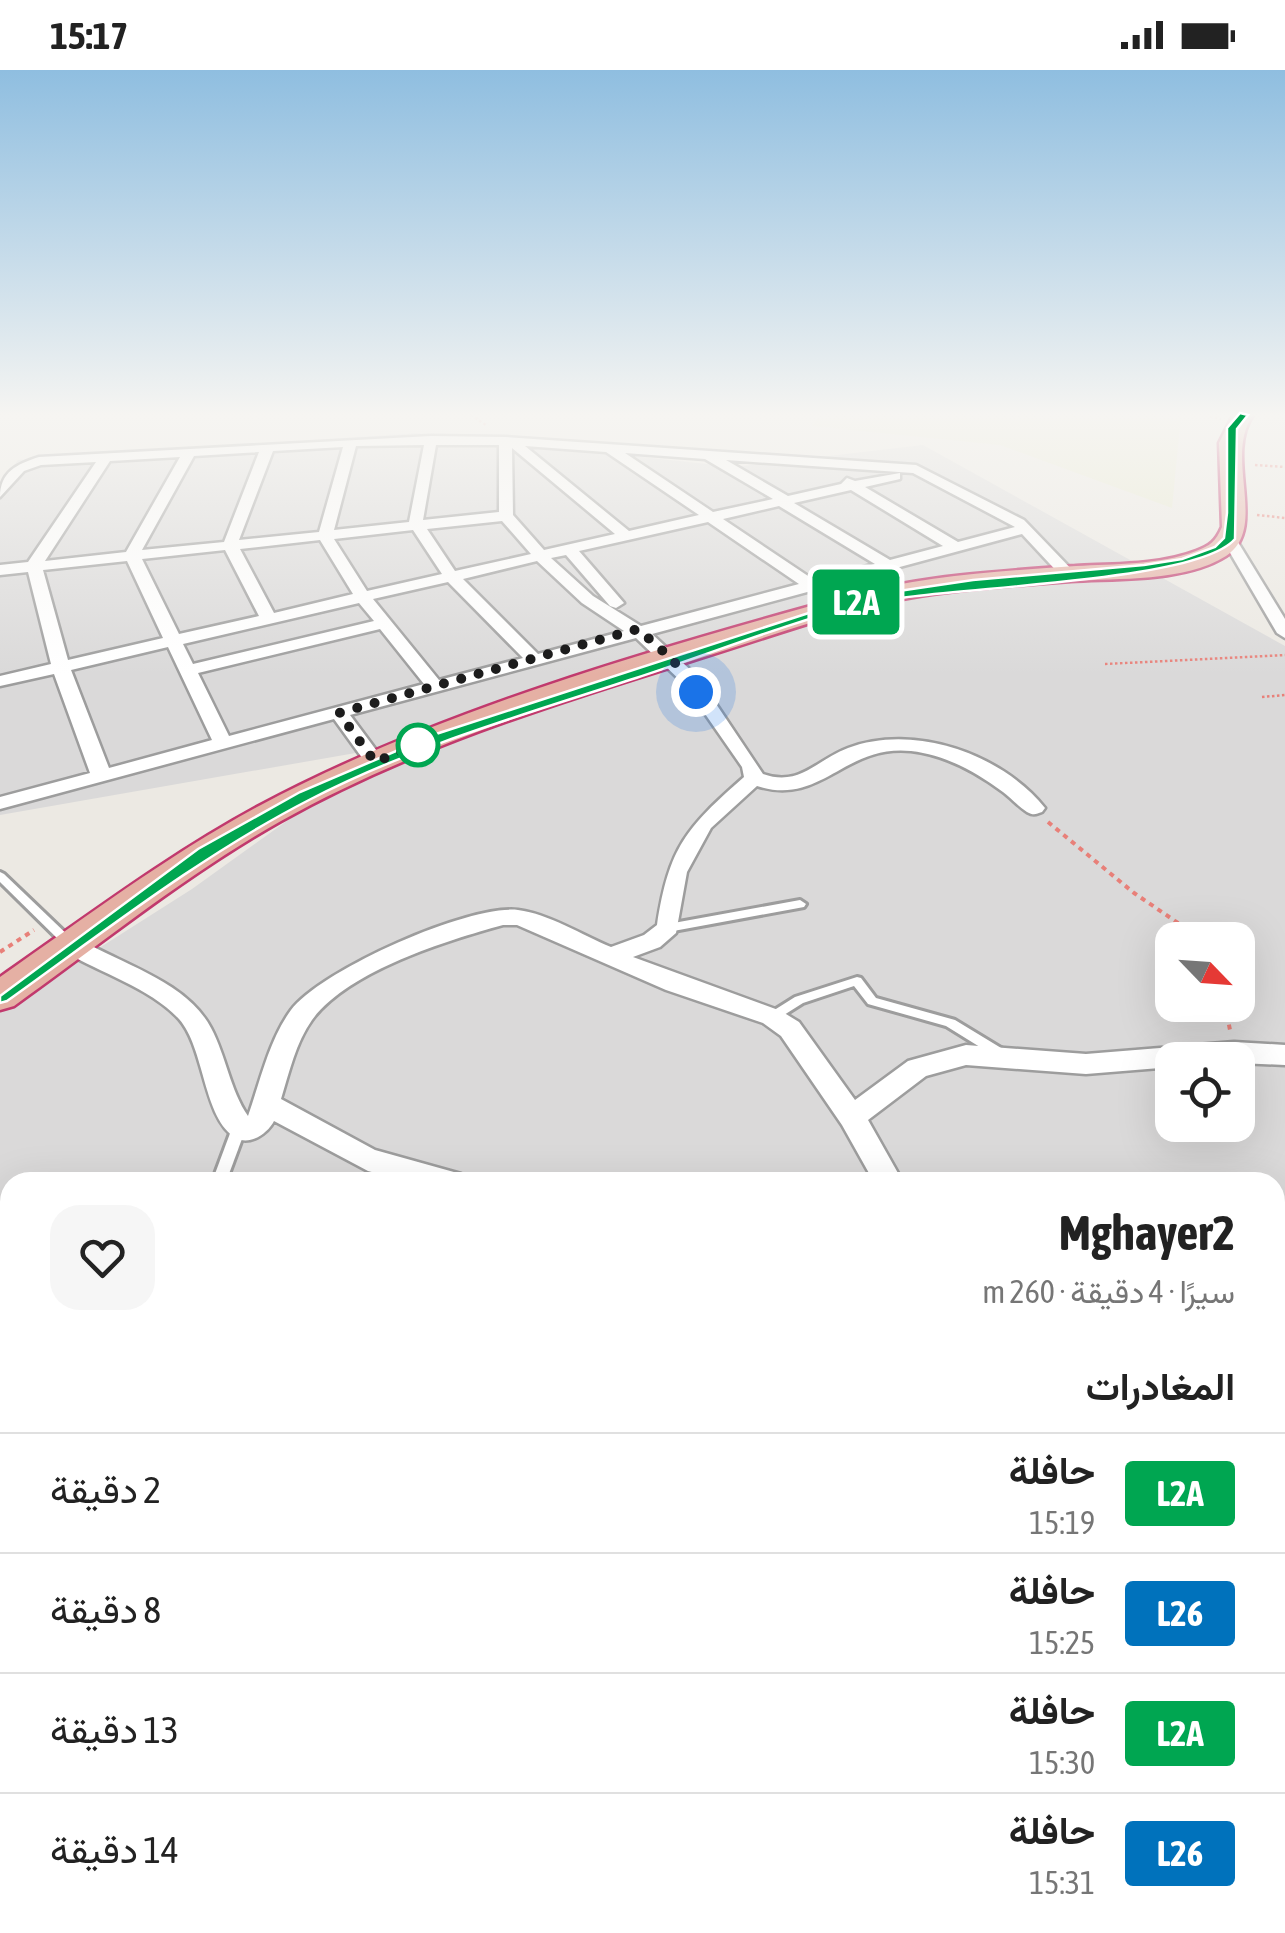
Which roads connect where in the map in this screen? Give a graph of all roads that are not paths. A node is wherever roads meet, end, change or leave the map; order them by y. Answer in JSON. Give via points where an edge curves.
{"nodes":[{"id":1,"x":76,"y":502,"type":"edge"},
{"id":2,"x":162,"y":502,"type":"edge"},
{"id":3,"x":246,"y":502,"type":"edge"},
{"id":4,"x":334,"y":502,"type":"edge"},
{"id":5,"x":421,"y":502,"type":"edge"},
{"id":6,"x":507,"y":502,"type":"edge"},
{"id":7,"x":584,"y":502,"type":"edge"},
{"id":8,"x":687,"y":502,"type":"edge"},
{"id":9,"x":773,"y":502,"type":"edge"},
{"id":10,"x":784,"y":502,"type":"edge"},
{"id":11,"x":880,"y":502,"type":"edge"},
{"id":12,"x":976,"y":502,"type":"edge"},
{"id":13,"x":1231,"y":502,"type":"edge"},
{"id":14,"x":506,"y":516,"type":"junction"},
{"id":15,"x":710,"y":518,"type":"junction"},
{"id":16,"x":417,"y":525,"type":"junction"},
{"id":17,"x":1231,"y":526,"type":"junction"},
{"id":18,"x":1024,"y":529,"type":"junction"},
{"id":19,"x":325,"y":536,"type":"junction"},
{"id":20,"x":626,"y":536,"type":"junction"},
{"id":21,"x":230,"y":544,"type":"junction"},
{"id":22,"x":954,"y":546,"type":"junction"},
{"id":23,"x":570,"y":550,"type":"junction"},
{"id":24,"x":132,"y":555,"type":"junction"},
{"id":25,"x":540,"y":556,"type":"junction"},
{"id":26,"x":34,"y":565,"type":"junction"},
{"id":27,"x":889,"y":566,"type":"junction"},
{"id":28,"x":0,"y":570,"type":"edge"},
{"id":29,"x":450,"y":574,"type":"junction"},
{"id":30,"x":1069,"y":574,"type":"junction"},
{"id":31,"x":812,"y":586,"type":"junction"},
{"id":32,"x":362,"y":596,"type":"junction"},
{"id":33,"x":270,"y":619,"type":"junction"},
{"id":34,"x":382,"y":624,"type":"junction"},
{"id":35,"x":636,"y":627,"type":"junction"},
{"id":36,"x":1285,"y":632,"type":"edge"},
{"id":37,"x":170,"y":642,"type":"junction"},
{"id":38,"x":533,"y":658,"type":"junction"},
{"id":39,"x":673,"y":660,"type":"junction"},
{"id":40,"x":61,"y":668,"type":"junction"},
{"id":41,"x":185,"y":671,"type":"junction"},
{"id":42,"x":0,"y":682,"type":"edge"},
{"id":43,"x":434,"y":685,"type":"junction"},
{"id":44,"x":339,"y":713,"type":"junction"},
{"id":45,"x":223,"y":744,"type":"junction"},
{"id":46,"x":375,"y":762,"type":"junction"},
{"id":47,"x":101,"y":774,"type":"junction"},
{"id":48,"x":754,"y":778,"type":"junction"},
{"id":49,"x":0,"y":803,"type":"edge"},
{"id":50,"x":1035,"y":808,"type":"road end"},
{"id":51,"x":0,"y":876,"type":"edge"},
{"id":52,"x":800,"y":904,"type":"dead end"},
{"id":53,"x":668,"y":928,"type":"junction"},
{"id":54,"x":60,"y":934,"type":"junction"},
{"id":55,"x":610,"y":956,"type":"junction"},
{"id":56,"x":0,"y":996,"type":"edge"},
{"id":57,"x":772,"y":1017,"type":"junction"},
{"id":58,"x":1285,"y":1055,"type":"edge"},
{"id":59,"x":1007,"y":1058,"type":"junction"},
{"id":60,"x":265,"y":1102,"type":"junction"},
{"id":61,"x":852,"y":1117,"type":"junction"},
{"id":62,"x":240,"y":1128,"type":"junction"},
{"id":63,"x":223,"y":1172,"type":"edge"},
{"id":64,"x":413,"y":1172,"type":"edge"},
{"id":65,"x":883,"y":1172,"type":"edge"}],
"edges":[{"from":1,"to":26,"type":"street"},
{"from":2,"to":24,"type":"street"},
{"from":3,"to":21,"type":"street"},
{"from":4,"to":19,"type":"street"},
{"from":5,"to":16,"type":"street"},
{"from":6,"to":14,"type":"street"},
{"from":7,"to":20,"type":"street"},
{"from":8,"to":15,"type":"street"},
{"from":9,"to":15,"type":"street"},
{"from":10,"to":27,"type":"street"},
{"from":11,"to":22,"type":"street"},
{"from":12,"to":18,"type":"street"},
{"from":13,"to":17,"type":"highway"},
{"from":14,"to":16,"type":"street"},
{"from":14,"to":25,"type":"street"},
{"from":15,"to":20,"type":"street"},
{"from":15,"to":31,"type":"street"},
{"from":16,"to":19,"type":"street"},
{"from":16,"to":29,"type":"street"},
{"from":17,"to":30,"type":"highway","via":[[1220,549],[1185,562]]},
{"from":17,"to":36,"type":"street"},
{"from":18,"to":22,"type":"street"},
{"from":18,"to":30,"type":"street"},
{"from":19,"to":21,"type":"street"},
{"from":19,"to":32,"type":"street"},
{"from":20,"to":23,"type":"street"},
{"from":21,"to":24,"type":"street"},
{"from":21,"to":33,"type":"street"},
{"from":22,"to":27,"type":"street"},
{"from":23,"to":25,"type":"street"},
{"from":23,"to":35,"type":"street"},
{"from":24,"to":26,"type":"street"},
{"from":24,"to":37,"type":"street"},
{"from":25,"to":29,"type":"street"},
{"from":25,"to":35,"type":"street","via":[[618,621]]},
{"from":26,"to":28,"type":"street"},
{"from":26,"to":40,"type":"street"},
{"from":27,"to":31,"type":"street"},
{"from":29,"to":32,"type":"street"},
{"from":29,"to":38,"type":"street"},
{"from":30,"to":39,"type":"highway","via":[[858,601]]},
{"from":31,"to":35,"type":"street"},
{"from":32,"to":33,"type":"street"},
{"from":32,"to":34,"type":"street"},
{"from":33,"to":37,"type":"street"},
{"from":34,"to":41,"type":"street"},
{"from":34,"to":43,"type":"street"},
{"from":35,"to":38,"type":"street"},
{"from":35,"to":39,"type":"street"},
{"from":37,"to":40,"type":"street"},
{"from":37,"to":41,"type":"street"},
{"from":38,"to":43,"type":"street"},
{"from":39,"to":46,"type":"highway"},
{"from":39,"to":48,"type":"street"},
{"from":40,"to":42,"type":"street"},
{"from":40,"to":47,"type":"street"},
{"from":41,"to":45,"type":"street"},
{"from":43,"to":44,"type":"street"},
{"from":44,"to":45,"type":"street"},
{"from":44,"to":46,"type":"street"},
{"from":45,"to":47,"type":"street"},
{"from":46,"to":54,"type":"highway"},
{"from":47,"to":49,"type":"street"},
{"from":48,"to":50,"type":"street","via":[[780,785],[809,782],[858,750],[906,745],[960,756]]},
{"from":48,"to":53,"type":"street","via":[[702,825],[676,872]]},
{"from":51,"to":54,"type":"lane"},
{"from":52,"to":53,"type":"lane"},
{"from":53,"to":55,"type":"street"},
{"from":54,"to":56,"type":"highway"},
{"from":54,"to":62,"type":"street","via":[[188,1012],[206,1039]]},
{"from":55,"to":57,"type":"street"},
{"from":55,"to":60,"type":"street","via":[[548,926],[502,917],[375,962],[342,978],[300,1017]]},
{"from":57,"to":59,"type":"lane","via":[[799,1000],[857,981],[869,999],[950,1023]]},
{"from":57,"to":61,"type":"street","via":[[804,1045]]},
{"from":58,"to":59,"type":"street","via":[[1234,1052],[1086,1064]]},
{"from":59,"to":61,"type":"street","via":[[966,1055],[916,1068]]},
{"from":60,"to":62,"type":"street","via":[[258,1122]]},
{"from":60,"to":64,"type":"street","via":[[368,1160]]},
{"from":61,"to":65,"type":"street"},
{"from":62,"to":63,"type":"lane"}]}
